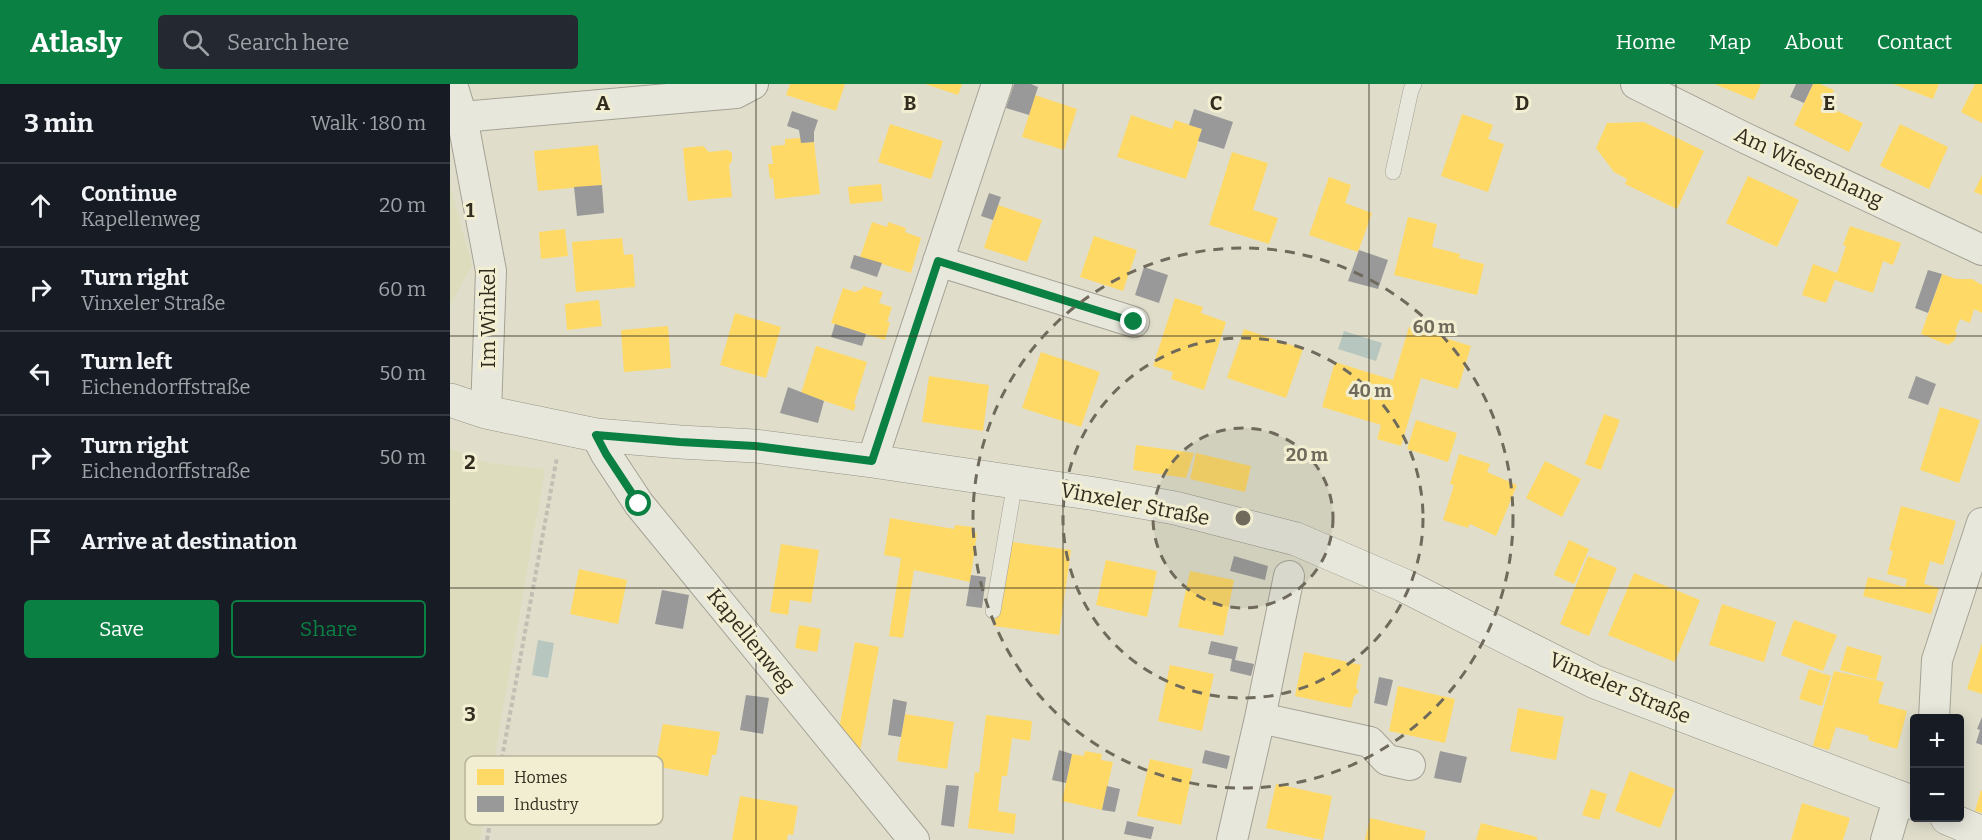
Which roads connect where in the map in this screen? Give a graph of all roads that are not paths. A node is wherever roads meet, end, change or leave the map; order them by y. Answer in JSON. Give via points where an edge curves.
{"nodes":[{"id":1,"x":452,"y":84,"type":"edge"},
{"id":2,"x":753,"y":84,"type":"edge"},
{"id":3,"x":997,"y":84,"type":"edge"},
{"id":4,"x":1414,"y":84,"type":"edge"},
{"id":5,"x":1636,"y":84,"type":"edge"},
{"id":6,"x":462,"y":117,"type":"junction"},
{"id":7,"x":1393,"y":172,"type":"dead end"},
{"id":8,"x":1982,"y":250,"type":"edge"},
{"id":9,"x":938,"y":261,"type":"junction"},
{"id":10,"x":1134,"y":322,"type":"dead end"},
{"id":11,"x":450,"y":400,"type":"edge"},
{"id":12,"x":486,"y":412,"type":"junction"},
{"id":13,"x":596,"y":435,"type":"junction"},
{"id":14,"x":872,"y":461,"type":"junction"},
{"id":15,"x":1015,"y":482,"type":"junction"},
{"id":16,"x":1982,"y":523,"type":"edge"},
{"id":17,"x":1288,"y":576,"type":"dead end"},
{"id":18,"x":993,"y":611,"type":"dead end"},
{"id":19,"x":1934,"y":714,"type":"edge"},
{"id":20,"x":1260,"y":718,"type":"junction"},
{"id":21,"x":1410,"y":765,"type":"dead end"},
{"id":22,"x":1907,"y":800,"type":"edge"},
{"id":23,"x":1956,"y":822,"type":"edge"},
{"id":24,"x":1982,"y":833,"type":"edge"},
{"id":25,"x":914,"y":840,"type":"edge"},
{"id":26,"x":1232,"y":840,"type":"edge"},
{"id":27,"x":1886,"y":840,"type":"edge"}],
"edges":[{"from":1,"to":6,"type":"street","name":"Im Winkel"},
{"from":2,"to":6,"type":"street","via":[[736,93]]},
{"from":3,"to":9,"type":"street"},
{"from":4,"to":7,"type":"lane"},
{"from":5,"to":8,"type":"street","name":"Am Wiesenhang"},
{"from":6,"to":12,"type":"street","name":"Im Winkel","via":[[490,271]]},
{"from":9,"to":10,"type":"street"},
{"from":9,"to":14,"type":"street"},
{"from":11,"to":12,"type":"main road","name":"Vinxeler Straße"},
{"from":12,"to":13,"type":"main road","name":"Vinxeler Straße"},
{"from":13,"to":14,"type":"main road","name":"Vinxeler Straße","via":[[755,446]]},
{"from":13,"to":25,"type":"street","name":"Kapellenweg","via":[[639,504]]},
{"from":14,"to":15,"type":"main road","name":"Vinxeler Straße"},
{"from":15,"to":18,"type":"lane"},
{"from":15,"to":22,"type":"main road","name":"Vinxeler Straße","via":[[1175,508],[1296,539],[1403,585],[1595,682]]},
{"from":16,"to":19,"type":"street","via":[[1937,660]]},
{"from":17,"to":20,"type":"street"},
{"from":20,"to":21,"type":"street","via":[[1370,742],[1387,760]]},
{"from":20,"to":26,"type":"street"},
{"from":22,"to":27,"type":"street"},
{"from":23,"to":24,"type":"main road"}]}
